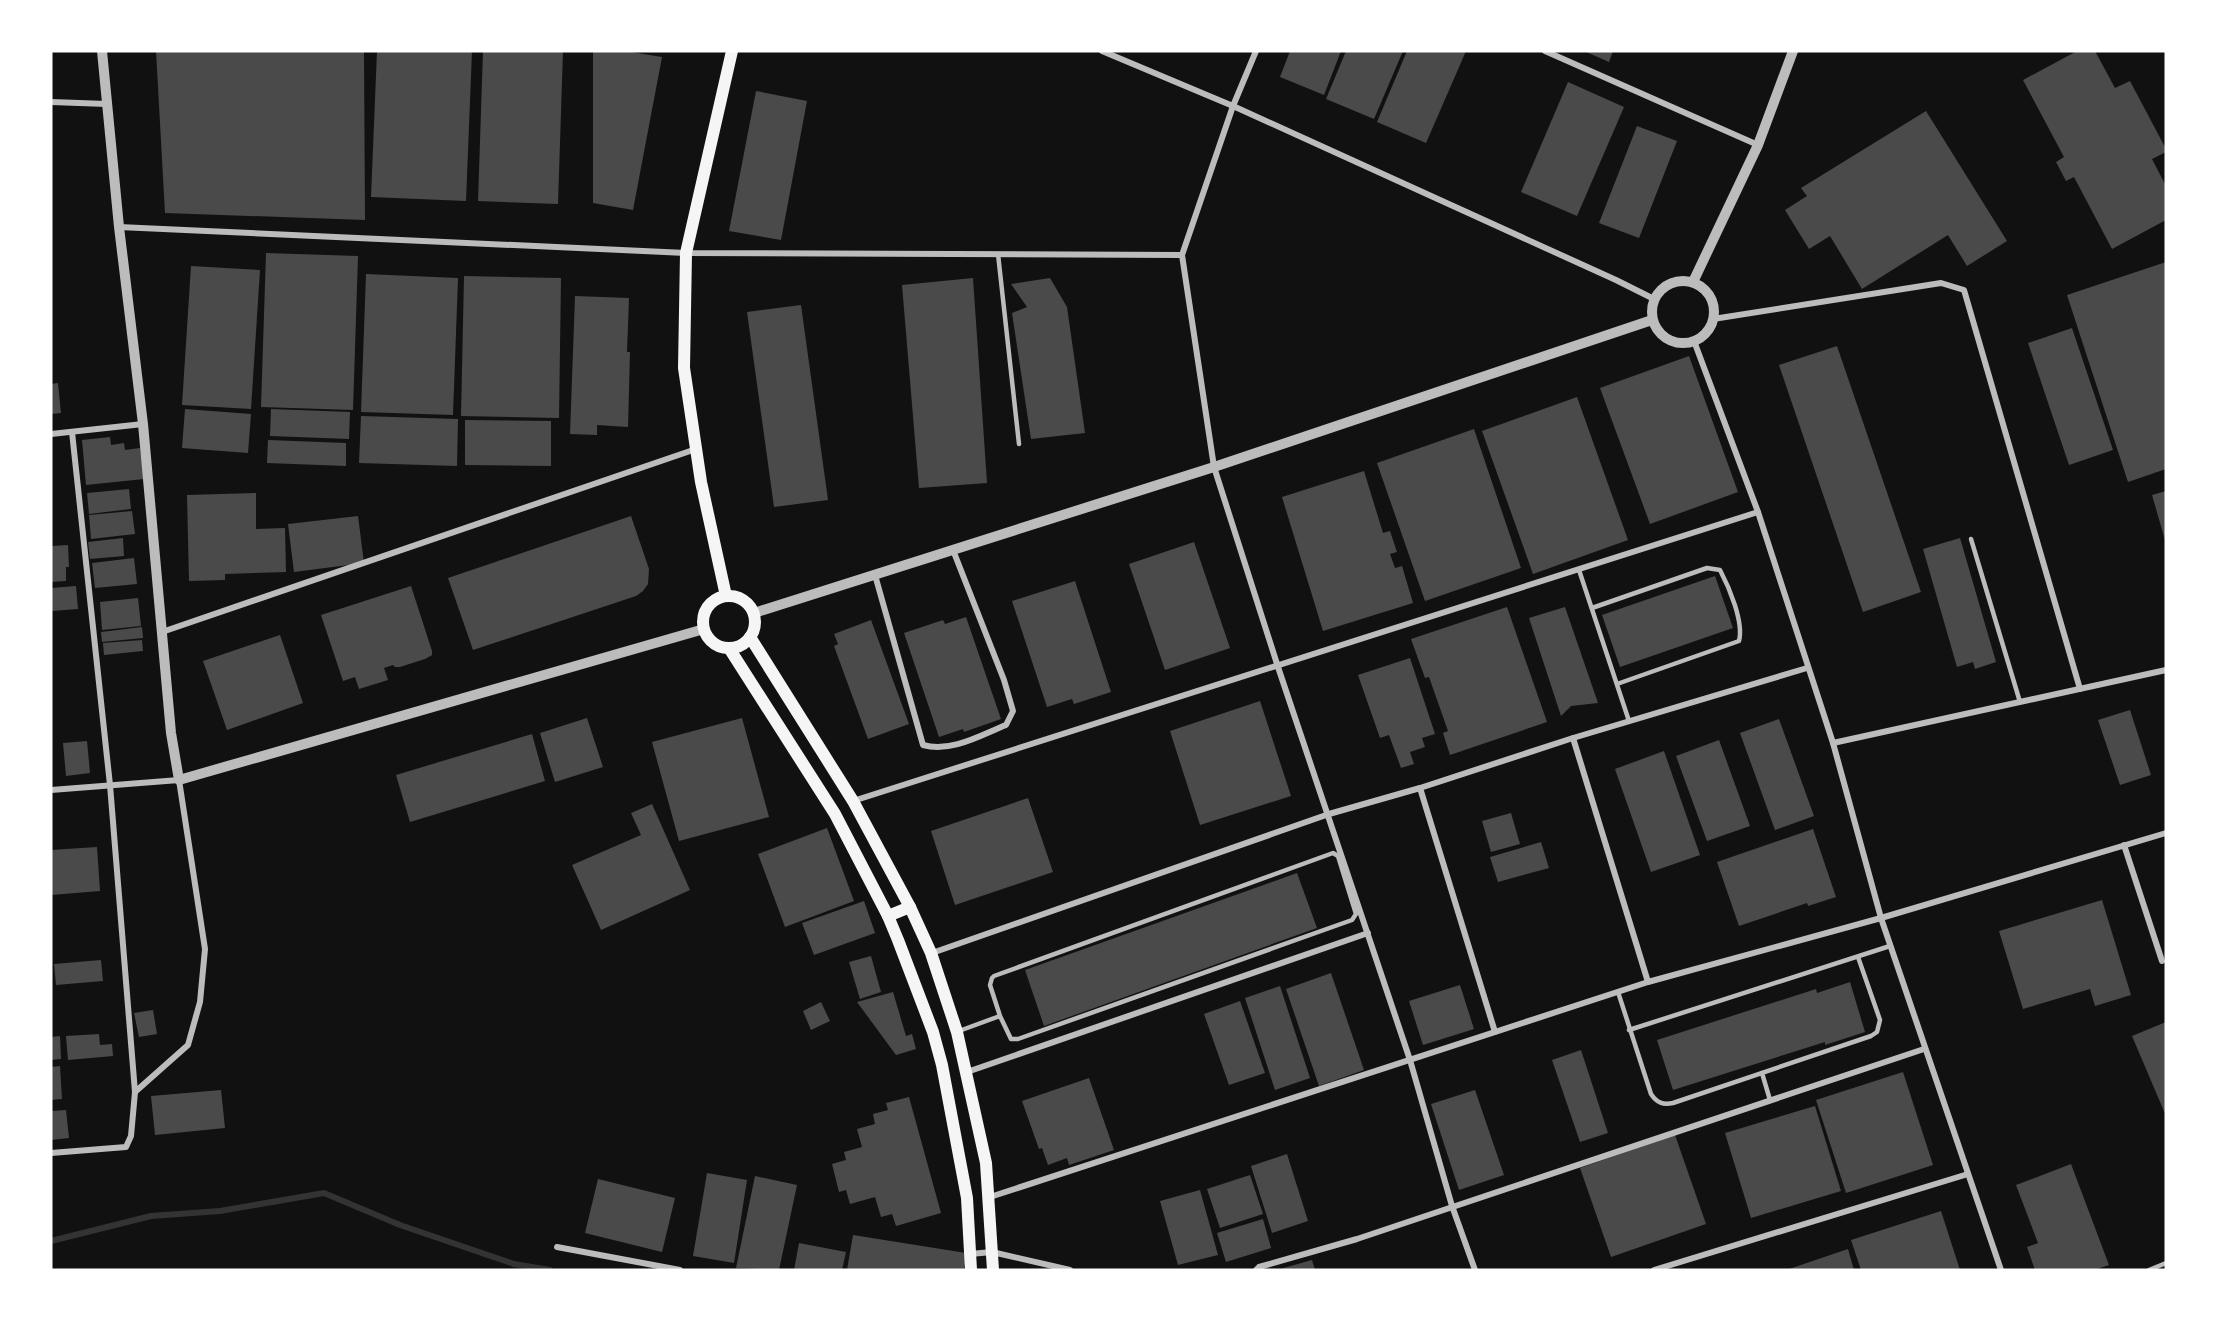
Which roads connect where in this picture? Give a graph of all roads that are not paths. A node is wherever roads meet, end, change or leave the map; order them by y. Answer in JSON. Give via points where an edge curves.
{"nodes":[{"id":1,"x":102,"y":51,"type":"edge"},
{"id":2,"x":732,"y":51,"type":"edge"},
{"id":3,"x":1102,"y":51,"type":"edge"},
{"id":4,"x":1256,"y":51,"type":"edge"},
{"id":5,"x":1545,"y":51,"type":"edge"},
{"id":6,"x":1793,"y":51,"type":"edge"},
{"id":7,"x":51,"y":102,"type":"edge"},
{"id":8,"x":107,"y":104,"type":"junction"},
{"id":9,"x":1233,"y":106,"type":"junction"},
{"id":10,"x":1758,"y":145,"type":"junction"},
{"id":11,"x":119,"y":227,"type":"junction"},
{"id":12,"x":686,"y":253,"type":"junction"},
{"id":13,"x":998,"y":254,"type":"junction"},
{"id":14,"x":1182,"y":255,"type":"junction"},
{"id":15,"x":1693,"y":282,"type":"junction"},
{"id":16,"x":1653,"y":299,"type":"junction"},
{"id":17,"x":1713,"y":319,"type":"junction"},
{"id":18,"x":1652,"y":320,"type":"junction"},
{"id":19,"x":1694,"y":341,"type":"junction"},
{"id":20,"x":143,"y":424,"type":"junction"},
{"id":21,"x":72,"y":432,"type":"junction"},
{"id":22,"x":51,"y":434,"type":"edge"},
{"id":23,"x":1019,"y":444,"type":"dead end"},
{"id":24,"x":696,"y":450,"type":"junction"},
{"id":25,"x":1214,"y":467,"type":"junction"},
{"id":26,"x":1758,"y":512,"type":"junction"},
{"id":27,"x":1971,"y":539,"type":"dead end"},
{"id":28,"x":953,"y":550,"type":"junction"},
{"id":29,"x":1579,"y":570,"type":"junction"},
{"id":30,"x":875,"y":575,"type":"junction"},
{"id":31,"x":726,"y":596,"type":"junction"},
{"id":32,"x":1592,"y":608,"type":"junction"},
{"id":33,"x":754,"y":613,"type":"junction"},
{"id":34,"x":704,"y":629,"type":"junction"},
{"id":35,"x":162,"y":632,"type":"junction"},
{"id":36,"x":750,"y":637,"type":"junction"},
{"id":37,"x":729,"y":648,"type":"junction"},
{"id":38,"x":1278,"y":667,"type":"junction"},
{"id":39,"x":1807,"y":668,"type":"junction"},
{"id":40,"x":2166,"y":670,"type":"edge"},
{"id":41,"x":1617,"y":684,"type":"junction"},
{"id":42,"x":2080,"y":689,"type":"junction"},
{"id":43,"x":2020,"y":702,"type":"junction"},
{"id":44,"x":1629,"y":721,"type":"junction"},
{"id":45,"x":1573,"y":738,"type":"junction"},
{"id":46,"x":1833,"y":743,"type":"junction"},
{"id":47,"x":179,"y":780,"type":"junction"},
{"id":48,"x":110,"y":785,"type":"junction"},
{"id":49,"x":1420,"y":788,"type":"junction"},
{"id":50,"x":51,"y":790,"type":"edge"},
{"id":51,"x":853,"y":801,"type":"junction"},
{"id":52,"x":1329,"y":814,"type":"junction"},
{"id":53,"x":2166,"y":833,"type":"edge"},
{"id":54,"x":2124,"y":845,"type":"junction"},
{"id":55,"x":910,"y":907,"type":"junction"},
{"id":56,"x":888,"y":916,"type":"junction"},
{"id":57,"x":1881,"y":918,"type":"junction"},
{"id":58,"x":1368,"y":933,"type":"junction"},
{"id":59,"x":1890,"y":946,"type":"junction"},
{"id":60,"x":931,"y":953,"type":"junction"},
{"id":61,"x":1858,"y":957,"type":"junction"},
{"id":62,"x":2162,"y":961,"type":"dead end"},
{"id":63,"x":1648,"y":982,"type":"junction"},
{"id":64,"x":1618,"y":992,"type":"junction"},
{"id":65,"x":1000,"y":1016,"type":"junction"},
{"id":66,"x":1629,"y":1030,"type":"junction"},
{"id":67,"x":957,"y":1032,"type":"junction"},
{"id":68,"x":1495,"y":1032,"type":"junction"},
{"id":69,"x":1924,"y":1048,"type":"junction"},
{"id":70,"x":1410,"y":1060,"type":"junction"},
{"id":71,"x":967,"y":1072,"type":"junction"},
{"id":72,"x":1762,"y":1073,"type":"junction"},
{"id":73,"x":135,"y":1092,"type":"junction"},
{"id":74,"x":1770,"y":1100,"type":"junction"},
{"id":75,"x":51,"y":1153,"type":"edge"},
{"id":76,"x":1968,"y":1174,"type":"junction"},
{"id":77,"x":990,"y":1197,"type":"junction"},
{"id":78,"x":1452,"y":1206,"type":"junction"},
{"id":79,"x":557,"y":1247,"type":"dead end"},
{"id":80,"x":992,"y":1252,"type":"junction"},
{"id":81,"x":970,"y":1254,"type":"junction"},
{"id":82,"x":2166,"y":1263,"type":"edge"},
{"id":83,"x":680,"y":1270,"type":"edge"},
{"id":84,"x":971,"y":1270,"type":"edge"},
{"id":85,"x":993,"y":1270,"type":"edge"},
{"id":86,"x":1070,"y":1270,"type":"edge"},
{"id":87,"x":1256,"y":1270,"type":"edge"},
{"id":88,"x":1475,"y":1270,"type":"edge"},
{"id":89,"x":1654,"y":1270,"type":"edge"},
{"id":90,"x":2001,"y":1270,"type":"edge"},
{"id":91,"x":2149,"y":1270,"type":"edge"}],
"edges":[{"from":1,"to":8,"type":"street"},
{"from":2,"to":12,"type":"main road"},
{"from":3,"to":9,"type":"street"},
{"from":4,"to":9,"type":"street"},
{"from":5,"to":10,"type":"street"},
{"from":6,"to":10,"type":"street"},
{"from":7,"to":8,"type":"street"},
{"from":8,"to":11,"type":"street"},
{"from":9,"to":14,"type":"street"},
{"from":9,"to":16,"type":"street"},
{"from":10,"to":15,"type":"street"},
{"from":11,"to":12,"type":"street"},
{"from":11,"to":20,"type":"street"},
{"from":12,"to":13,"type":"street"},
{"from":12,"to":24,"type":"main road","via":[[684,368]]},
{"from":13,"to":14,"type":"street"},
{"from":13,"to":23,"type":"lane"},
{"from":14,"to":25,"type":"street"},
{"from":15,"to":16,"type":"street","via":[[1668,283]]},
{"from":15,"to":17,"type":"street","via":[[1712,299]]},
{"from":16,"to":18,"type":"street"},
{"from":17,"to":19,"type":"street","via":[[1703,336]]},
{"from":17,"to":42,"type":"street","via":[[1941,283],[1964,290]]},
{"from":18,"to":19,"type":"street","via":[[1665,338],[1685,344]]},
{"from":18,"to":25,"type":"street"},
{"from":19,"to":26,"type":"street"},
{"from":20,"to":21,"type":"street"},
{"from":20,"to":35,"type":"street"},
{"from":21,"to":22,"type":"street"},
{"from":21,"to":48,"type":"street"},
{"from":24,"to":31,"type":"main road"},
{"from":24,"to":35,"type":"street"},
{"from":25,"to":28,"type":"street"},
{"from":25,"to":38,"type":"street"},
{"from":26,"to":29,"type":"street"},
{"from":26,"to":39,"type":"street"},
{"from":27,"to":43,"type":"lane"},
{"from":28,"to":30,"type":"street"},
{"from":28,"to":30,"type":"street","via":[[1013,711],[1006,725],[951,746],[923,745]]},
{"from":29,"to":32,"type":"lane"},
{"from":29,"to":38,"type":"street"},
{"from":30,"to":33,"type":"street"},
{"from":31,"to":33,"type":"main road","via":[[743,600]]},
{"from":31,"to":34,"type":"main road","via":[[707,607]]},
{"from":32,"to":41,"type":"lane"},
{"from":32,"to":41,"type":"lane","via":[[1707,568],[1720,570],[1728,584],[1742,631],[1739,640]]},
{"from":33,"to":36,"type":"main road"},
{"from":34,"to":37,"type":"main road","via":[[713,642]]},
{"from":34,"to":47,"type":"street"},
{"from":35,"to":47,"type":"street"},
{"from":36,"to":37,"type":"main road"},
{"from":36,"to":51,"type":"main road"},
{"from":37,"to":56,"type":"main road","via":[[835,814]]},
{"from":38,"to":51,"type":"street"},
{"from":38,"to":52,"type":"street"},
{"from":39,"to":44,"type":"street"},
{"from":39,"to":46,"type":"street"},
{"from":40,"to":42,"type":"street"},
{"from":41,"to":44,"type":"lane"},
{"from":42,"to":43,"type":"street"},
{"from":43,"to":46,"type":"street"},
{"from":44,"to":45,"type":"street"},
{"from":45,"to":49,"type":"street"},
{"from":45,"to":63,"type":"street"},
{"from":46,"to":57,"type":"street"},
{"from":47,"to":48,"type":"street"},
{"from":47,"to":73,"type":"street","via":[[205,949],[200,1002],[188,1045]]},
{"from":48,"to":50,"type":"street"},
{"from":48,"to":73,"type":"street"},
{"from":49,"to":52,"type":"street"},
{"from":49,"to":68,"type":"street"},
{"from":51,"to":55,"type":"main road"},
{"from":52,"to":58,"type":"street"},
{"from":52,"to":60,"type":"street"},
{"from":53,"to":54,"type":"street"},
{"from":54,"to":57,"type":"street"},
{"from":54,"to":62,"type":"street"},
{"from":55,"to":56,"type":"main road"},
{"from":55,"to":60,"type":"main road"},
{"from":56,"to":81,"type":"main road","via":[[942,1065],[967,1198]]},
{"from":57,"to":59,"type":"street"},
{"from":57,"to":63,"type":"street"},
{"from":58,"to":70,"type":"street"},
{"from":58,"to":71,"type":"street"},
{"from":59,"to":61,"type":"lane"},
{"from":59,"to":69,"type":"street"},
{"from":60,"to":67,"type":"main road"},
{"from":61,"to":66,"type":"lane"},
{"from":61,"to":72,"type":"lane","via":[[1880,1020],[1877,1032]]},
{"from":63,"to":64,"type":"street"},
{"from":64,"to":66,"type":"lane"},
{"from":64,"to":68,"type":"street"},
{"from":65,"to":65,"type":"lane","via":[[1008,1036],[1018,1039],[1353,920],[1356,914],[1338,856],[1333,853],[994,976],[990,985]]},
{"from":65,"to":67,"type":"lane"},
{"from":66,"to":72,"type":"lane","via":[[1651,1094],[1664,1105]]},
{"from":67,"to":71,"type":"main road"},
{"from":68,"to":70,"type":"street"},
{"from":69,"to":74,"type":"street"},
{"from":69,"to":76,"type":"street"},
{"from":70,"to":77,"type":"street"},
{"from":70,"to":78,"type":"street"},
{"from":71,"to":77,"type":"main road","via":[[987,1163]]},
{"from":72,"to":74,"type":"lane"},
{"from":73,"to":75,"type":"street","via":[[131,1136],[126,1148]]},
{"from":74,"to":78,"type":"street"},
{"from":76,"to":89,"type":"street"},
{"from":76,"to":90,"type":"street"},
{"from":77,"to":80,"type":"main road"},
{"from":78,"to":87,"type":"street"},
{"from":78,"to":88,"type":"street"},
{"from":79,"to":83,"type":"street"},
{"from":80,"to":81,"type":"street"},
{"from":80,"to":85,"type":"main road"},
{"from":80,"to":86,"type":"street"},
{"from":81,"to":84,"type":"main road"},
{"from":82,"to":91,"type":"lane"}]}
